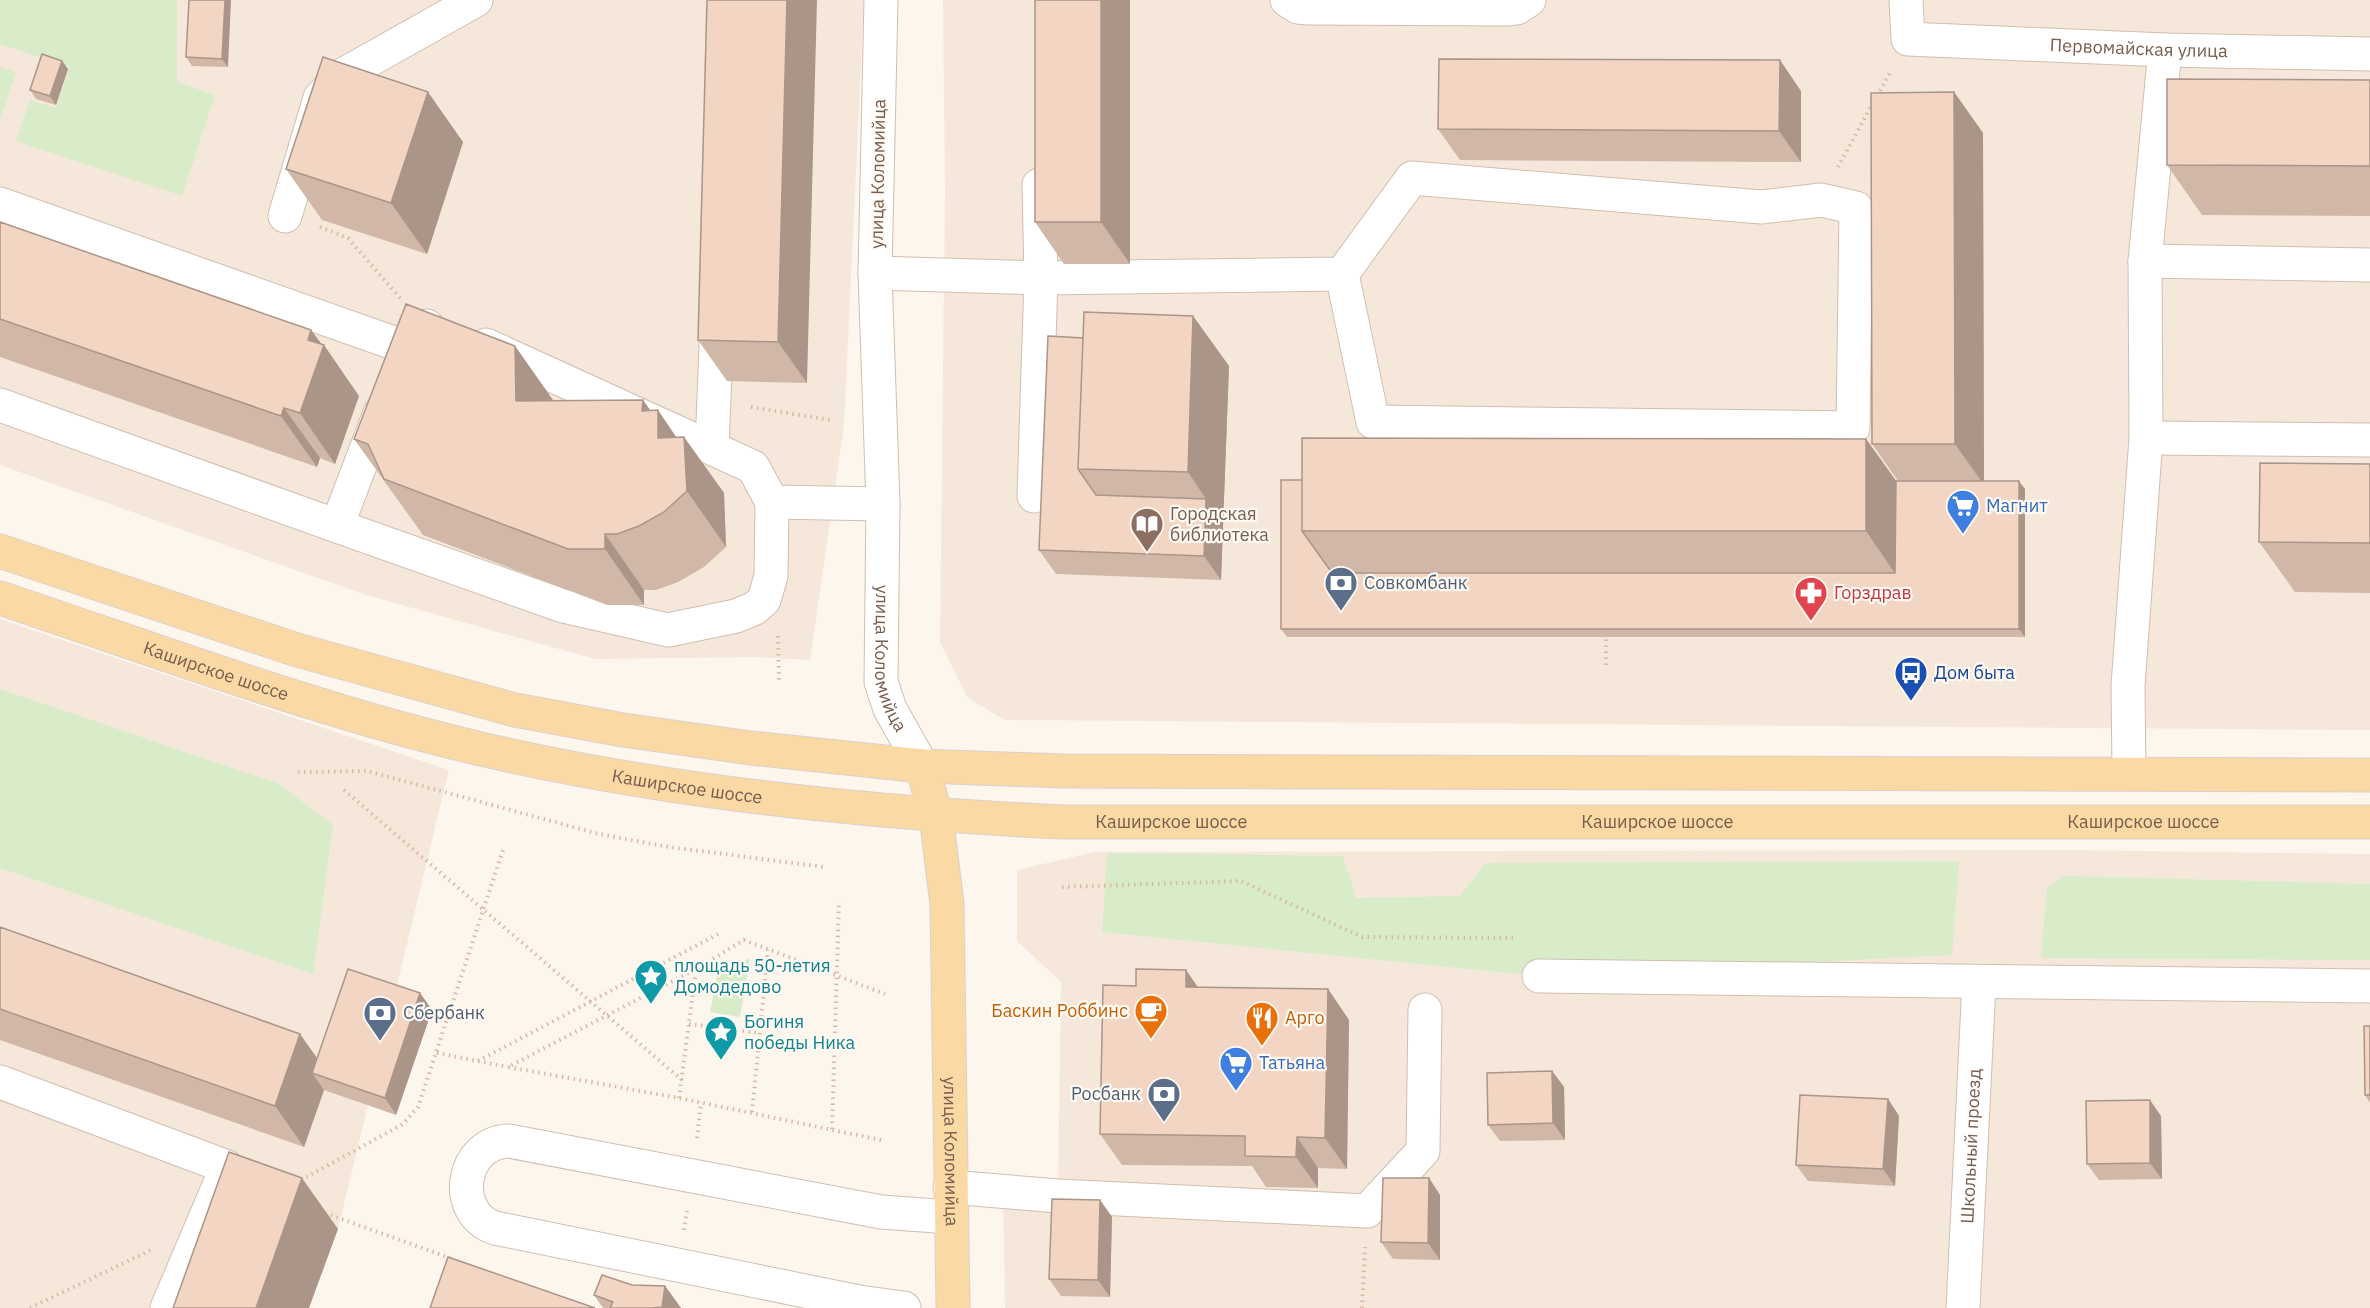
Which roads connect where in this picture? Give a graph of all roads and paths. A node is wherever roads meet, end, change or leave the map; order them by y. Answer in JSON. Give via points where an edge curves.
{"nodes":[{"id":1,"x":476,"y":0,"type":"edge"},
{"id":2,"x":881,"y":0,"type":"edge"},
{"id":3,"x":1287,"y":0,"type":"edge"},
{"id":4,"x":1529,"y":0,"type":"edge"},
{"id":5,"x":1906,"y":0,"type":"edge"},
{"id":6,"x":1908,"y":39,"type":"junction"},
{"id":7,"x":2165,"y":50,"type":"junction"},
{"id":8,"x":2370,"y":54,"type":"edge"},
{"id":9,"x":1039,"y":151,"type":"edge"},
{"id":10,"x":1821,"y":200,"type":"junction"},
{"id":11,"x":0,"y":204,"type":"edge"},
{"id":12,"x":285,"y":216,"type":"joint"},
{"id":13,"x":2145,"y":261,"type":"junction"},
{"id":14,"x":2370,"y":265,"type":"edge"},
{"id":15,"x":875,"y":273,"type":"junction"},
{"id":16,"x":1342,"y":274,"type":"junction"},
{"id":17,"x":1041,"y":278,"type":"junction"},
{"id":18,"x":718,"y":296,"type":"edge"},
{"id":19,"x":436,"y":334,"type":"junction"},
{"id":20,"x":715,"y":402,"type":"junction"},
{"id":21,"x":0,"y":405,"type":"edge"},
{"id":22,"x":831,"y":420,"type":"dead end"},
{"id":23,"x":2146,"y":438,"type":"junction"},
{"id":24,"x":2370,"y":440,"type":"edge"},
{"id":25,"x":712,"y":448,"type":"junction"},
{"id":26,"x":1034,"y":496,"type":"dead end"},
{"id":27,"x":772,"y":502,"type":"junction"},
{"id":28,"x":883,"y":504,"type":"junction"},
{"id":29,"x":337,"y":526,"type":"junction"},
{"id":30,"x":0,"y":551,"type":"edge"},
{"id":31,"x":0,"y":598,"type":"edge"},
{"id":32,"x":1606,"y":631,"type":"edge"},
{"id":33,"x":1606,"y":665,"type":"dead end"},
{"id":34,"x":922,"y":766,"type":"junction"},
{"id":35,"x":298,"y":772,"type":"dead end"},
{"id":36,"x":2129,"y":773,"type":"junction"},
{"id":37,"x":2370,"y":775,"type":"edge"},
{"id":38,"x":344,"y":790,"type":"dead end"},
{"id":39,"x":936,"y":816,"type":"junction"},
{"id":40,"x":2370,"y":822,"type":"edge"},
{"id":41,"x":503,"y":850,"type":"dead end"},
{"id":42,"x":824,"y":867,"type":"dead end"},
{"id":43,"x":1062,"y":887,"type":"dead end"},
{"id":44,"x":839,"y":901,"type":"dead end"},
{"id":45,"x":484,"y":909,"type":"junction"},
{"id":46,"x":722,"y":932,"type":"dead end"},
{"id":47,"x":1515,"y":938,"type":"dead end"},
{"id":48,"x":768,"y":950,"type":"junction"},
{"id":49,"x":696,"y":969,"type":"junction"},
{"id":50,"x":837,"y":975,"type":"junction"},
{"id":51,"x":1539,"y":976,"type":"dead end"},
{"id":52,"x":1979,"y":983,"type":"junction"},
{"id":53,"x":2370,"y":986,"type":"edge"},
{"id":54,"x":885,"y":994,"type":"dead end"},
{"id":55,"x":591,"y":1001,"type":"junction"},
{"id":56,"x":1425,"y":1010,"type":"dead end"},
{"id":57,"x":609,"y":1016,"type":"junction"},
{"id":58,"x":689,"y":1024,"type":"junction"},
{"id":59,"x":759,"y":1033,"type":"junction"},
{"id":60,"x":437,"y":1053,"type":"junction"},
{"id":61,"x":478,"y":1061,"type":"junction"},
{"id":62,"x":508,"y":1067,"type":"junction"},
{"id":63,"x":682,"y":1080,"type":"junction"},
{"id":64,"x":0,"y":1082,"type":"edge"},
{"id":65,"x":679,"y":1098,"type":"junction"},
{"id":66,"x":752,"y":1112,"type":"junction"},
{"id":67,"x":831,"y":1129,"type":"junction"},
{"id":68,"x":881,"y":1140,"type":"dead end"},
{"id":69,"x":293,"y":1184,"type":"edge"},
{"id":70,"x":950,"y":1202,"type":"junction"},
{"id":71,"x":316,"y":1210,"type":"dead end"},
{"id":72,"x":1367,"y":1210,"type":"junction"},
{"id":73,"x":202,"y":1226,"type":"junction"},
{"id":74,"x":455,"y":1260,"type":"edge"},
{"id":75,"x":30,"y":1308,"type":"edge"},
{"id":76,"x":167,"y":1308,"type":"edge"},
{"id":77,"x":904,"y":1308,"type":"edge"},
{"id":78,"x":953,"y":1308,"type":"edge"},
{"id":79,"x":1362,"y":1308,"type":"edge"},
{"id":80,"x":1963,"y":1308,"type":"edge"}],
"edges":[{"from":1,"to":12,"type":"street","via":[[341,76],[326,90]]},
{"from":2,"to":15,"type":"street","name":"улица Коломийца"},
{"from":3,"to":4,"type":"street","via":[[1308,8],[1509,9]]},
{"from":5,"to":6,"type":"street"},
{"from":6,"to":7,"type":"street","name":"Первомайская улица"},
{"from":6,"to":10,"type":"path"},
{"from":7,"to":8,"type":"street","name":"Первомайская улица"},
{"from":7,"to":13,"type":"street"},
{"from":9,"to":17,"type":"street"},
{"from":10,"to":16,"type":"street","via":[[1761,207],[1412,178]]},
{"from":10,"to":16,"type":"street","via":[[1856,208],[1853,428],[1373,422]]},
{"from":11,"to":19,"type":"street"},
{"from":12,"to":19,"type":"path","via":[[348,238]]},
{"from":13,"to":14,"type":"street"},
{"from":13,"to":23,"type":"street"},
{"from":15,"to":17,"type":"street"},
{"from":15,"to":28,"type":"street","name":"улица Коломийца"},
{"from":16,"to":17,"type":"street"},
{"from":17,"to":26,"type":"street"},
{"from":18,"to":20,"type":"street"},
{"from":19,"to":25,"type":"street"},
{"from":19,"to":29,"type":"street","via":[[391,384]]},
{"from":20,"to":22,"type":"path"},
{"from":20,"to":25,"type":"street"},
{"from":21,"to":29,"type":"street"},
{"from":23,"to":24,"type":"street"},
{"from":23,"to":36,"type":"street","via":[[2128,686]]},
{"from":25,"to":27,"type":"street","via":[[753,467]]},
{"from":27,"to":28,"type":"street"},
{"from":27,"to":29,"type":"street","via":[[771,576],[764,600],[736,616],[668,630],[563,606]]},
{"from":28,"to":34,"type":"street","name":"улица Коломийца","via":[[881,682]]},
{"from":30,"to":34,"type":"main road","via":[[297,650],[514,710],[691,740]]},
{"from":31,"to":39,"type":"main road","name":"Каширское шоссе","via":[[297,696],[479,748],[694,788]]},
{"from":32,"to":33,"type":"path"},
{"from":34,"to":36,"type":"main road","via":[[1063,771]]},
{"from":34,"to":39,"type":"main road","name":"улица Коломийца"},
{"from":35,"to":42,"type":"path","via":[[367,771],[599,834]]},
{"from":36,"to":37,"type":"main road"},
{"from":38,"to":45,"type":"path"},
{"from":39,"to":40,"type":"main road","name":"Каширское шоссе","via":[[1062,822]]},
{"from":39,"to":70,"type":"main road","name":"улица Коломийца","via":[[947,904]]},
{"from":41,"to":45,"type":"path"},
{"from":43,"to":47,"type":"path","via":[[1241,880],[1362,937]]},
{"from":44,"to":50,"type":"path"},
{"from":45,"to":55,"type":"path"},
{"from":45,"to":60,"type":"path"},
{"from":46,"to":55,"type":"path"},
{"from":48,"to":49,"type":"path","via":[[744,940]]},
{"from":48,"to":50,"type":"path"},
{"from":48,"to":59,"type":"path"},
{"from":49,"to":57,"type":"path"},
{"from":49,"to":58,"type":"path"},
{"from":50,"to":54,"type":"path"},
{"from":50,"to":67,"type":"path"},
{"from":51,"to":52,"type":"street"},
{"from":52,"to":53,"type":"street"},
{"from":52,"to":80,"type":"street","name":"Школьный проезд"},
{"from":55,"to":57,"type":"path"},
{"from":55,"to":61,"type":"path"},
{"from":56,"to":72,"type":"street","via":[[1423,1151]]},
{"from":57,"to":62,"type":"path"},
{"from":57,"to":63,"type":"path"},
{"from":58,"to":59,"type":"path"},
{"from":58,"to":63,"type":"path"},
{"from":59,"to":66,"type":"path"},
{"from":60,"to":61,"type":"path"},
{"from":60,"to":69,"type":"path","via":[[418,1107],[409,1120]]},
{"from":61,"to":62,"type":"path"},
{"from":62,"to":65,"type":"path"},
{"from":63,"to":65,"type":"path"},
{"from":64,"to":73,"type":"street","via":[[227,1167]]},
{"from":65,"to":66,"type":"path"},
{"from":66,"to":67,"type":"path"},
{"from":67,"to":68,"type":"path"},
{"from":70,"to":72,"type":"street","via":[[1058,1196]]},
{"from":70,"to":77,"type":"street","via":[[881,1212],[509,1141],[498,1141],[480,1150],[469,1172],[466,1184],[470,1208],[477,1218],[495,1228]]},
{"from":70,"to":78,"type":"main road","name":"улица Коломийца"},
{"from":71,"to":74,"type":"path"},
{"from":72,"to":79,"type":"path"},
{"from":73,"to":75,"type":"path"},
{"from":73,"to":76,"type":"street"}]}
